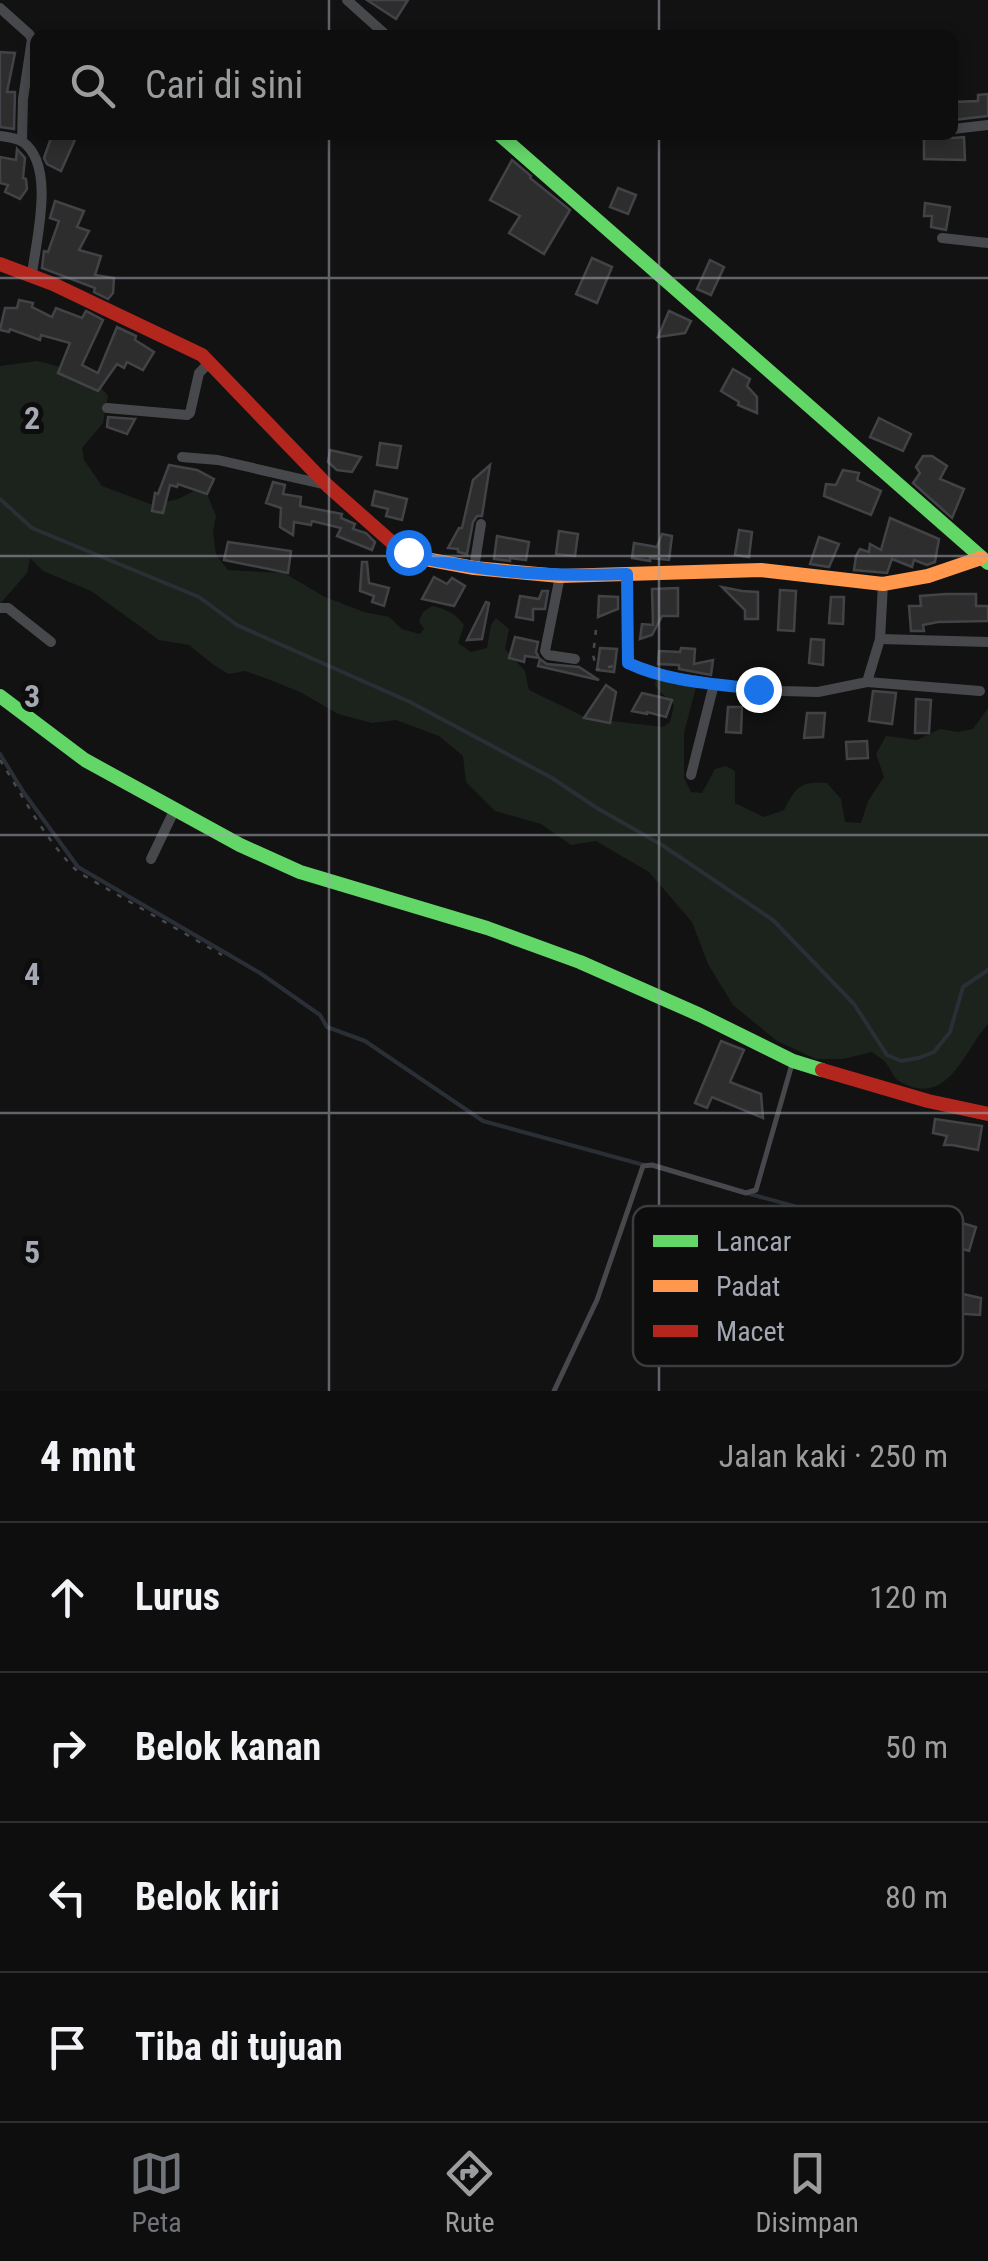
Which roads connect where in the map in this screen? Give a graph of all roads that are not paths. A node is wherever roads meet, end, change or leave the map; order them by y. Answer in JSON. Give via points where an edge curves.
{"nodes":[{"id":1,"x":346,"y":0,"type":"edge"},
{"id":2,"x":0,"y":8,"type":"edge"},
{"id":3,"x":380,"y":30,"type":"edge"},
{"id":4,"x":30,"y":35,"type":"edge"},
{"id":5,"x":30,"y":52,"type":"edge"},
{"id":6,"x":988,"y":126,"type":"edge"},
{"id":7,"x":958,"y":128,"type":"edge"},
{"id":8,"x":0,"y":136,"type":"edge"},
{"id":9,"x":506,"y":140,"type":"edge"},
{"id":10,"x":22,"y":141,"type":"junction"},
{"id":11,"x":942,"y":238,"type":"dead end"},
{"id":12,"x":988,"y":243,"type":"edge"},
{"id":13,"x":0,"y":264,"type":"edge"},
{"id":14,"x":32,"y":274,"type":"junction"},
{"id":15,"x":209,"y":363,"type":"junction"},
{"id":16,"x":107,"y":408,"type":"dead end"},
{"id":17,"x":182,"y":457,"type":"dead end"},
{"id":18,"x":328,"y":486,"type":"junction"},
{"id":19,"x":481,"y":524,"type":"dead end"},
{"id":20,"x":985,"y":561,"type":"edge"},
{"id":21,"x":474,"y":568,"type":"junction"},
{"id":22,"x":627,"y":574,"type":"junction"},
{"id":23,"x":560,"y":576,"type":"junction"},
{"id":24,"x":882,"y":584,"type":"junction"},
{"id":25,"x":0,"y":608,"type":"edge"},
{"id":26,"x":880,"y":639,"type":"junction"},
{"id":27,"x":51,"y":642,"type":"dead end"},
{"id":28,"x":988,"y":642,"type":"edge"},
{"id":29,"x":575,"y":659,"type":"dead end"},
{"id":30,"x":866,"y":682,"type":"junction"},
{"id":31,"x":714,"y":684,"type":"junction"},
{"id":32,"x":980,"y":691,"type":"dead end"},
{"id":33,"x":0,"y":696,"type":"edge"},
{"id":34,"x":690,"y":775,"type":"dead end"},
{"id":35,"x":174,"y":810,"type":"junction"},
{"id":36,"x":151,"y":858,"type":"dead end"},
{"id":37,"x":792,"y":1060,"type":"junction"},
{"id":38,"x":988,"y":1114,"type":"edge"},
{"id":39,"x":554,"y":1391,"type":"edge"}],
"edges":[{"from":1,"to":3,"type":"street"},
{"from":2,"to":4,"type":"street"},
{"from":5,"to":10,"type":"street"},
{"from":6,"to":7,"type":"street"},
{"from":8,"to":10,"type":"street"},
{"from":9,"to":20,"type":"street"},
{"from":10,"to":14,"type":"street","via":[[42,189]]},
{"from":11,"to":12,"type":"street"},
{"from":13,"to":14,"type":"street"},
{"from":14,"to":15,"type":"street"},
{"from":15,"to":16,"type":"street","via":[[199,373],[187,415]]},
{"from":15,"to":18,"type":"street"},
{"from":17,"to":18,"type":"street"},
{"from":18,"to":21,"type":"street","via":[[396,546],[423,559]]},
{"from":19,"to":21,"type":"street"},
{"from":20,"to":24,"type":"street"},
{"from":21,"to":23,"type":"street"},
{"from":22,"to":23,"type":"street"},
{"from":22,"to":24,"type":"street","via":[[761,570]]},
{"from":22,"to":31,"type":"street","via":[[628,663]]},
{"from":23,"to":29,"type":"street","via":[[545,651]]},
{"from":24,"to":26,"type":"street"},
{"from":25,"to":27,"type":"street"},
{"from":26,"to":28,"type":"street"},
{"from":26,"to":30,"type":"street"},
{"from":30,"to":31,"type":"street","via":[[818,692]]},
{"from":30,"to":32,"type":"street"},
{"from":31,"to":34,"type":"street"},
{"from":33,"to":35,"type":"street","via":[[85,760]]},
{"from":35,"to":36,"type":"street"},
{"from":35,"to":37,"type":"street","via":[[300,872],[580,962]]},
{"from":37,"to":38,"type":"street"},
{"from":37,"to":39,"type":"lane","via":[[756,1190],[746,1194],[643,1166],[596,1300]]}]}
